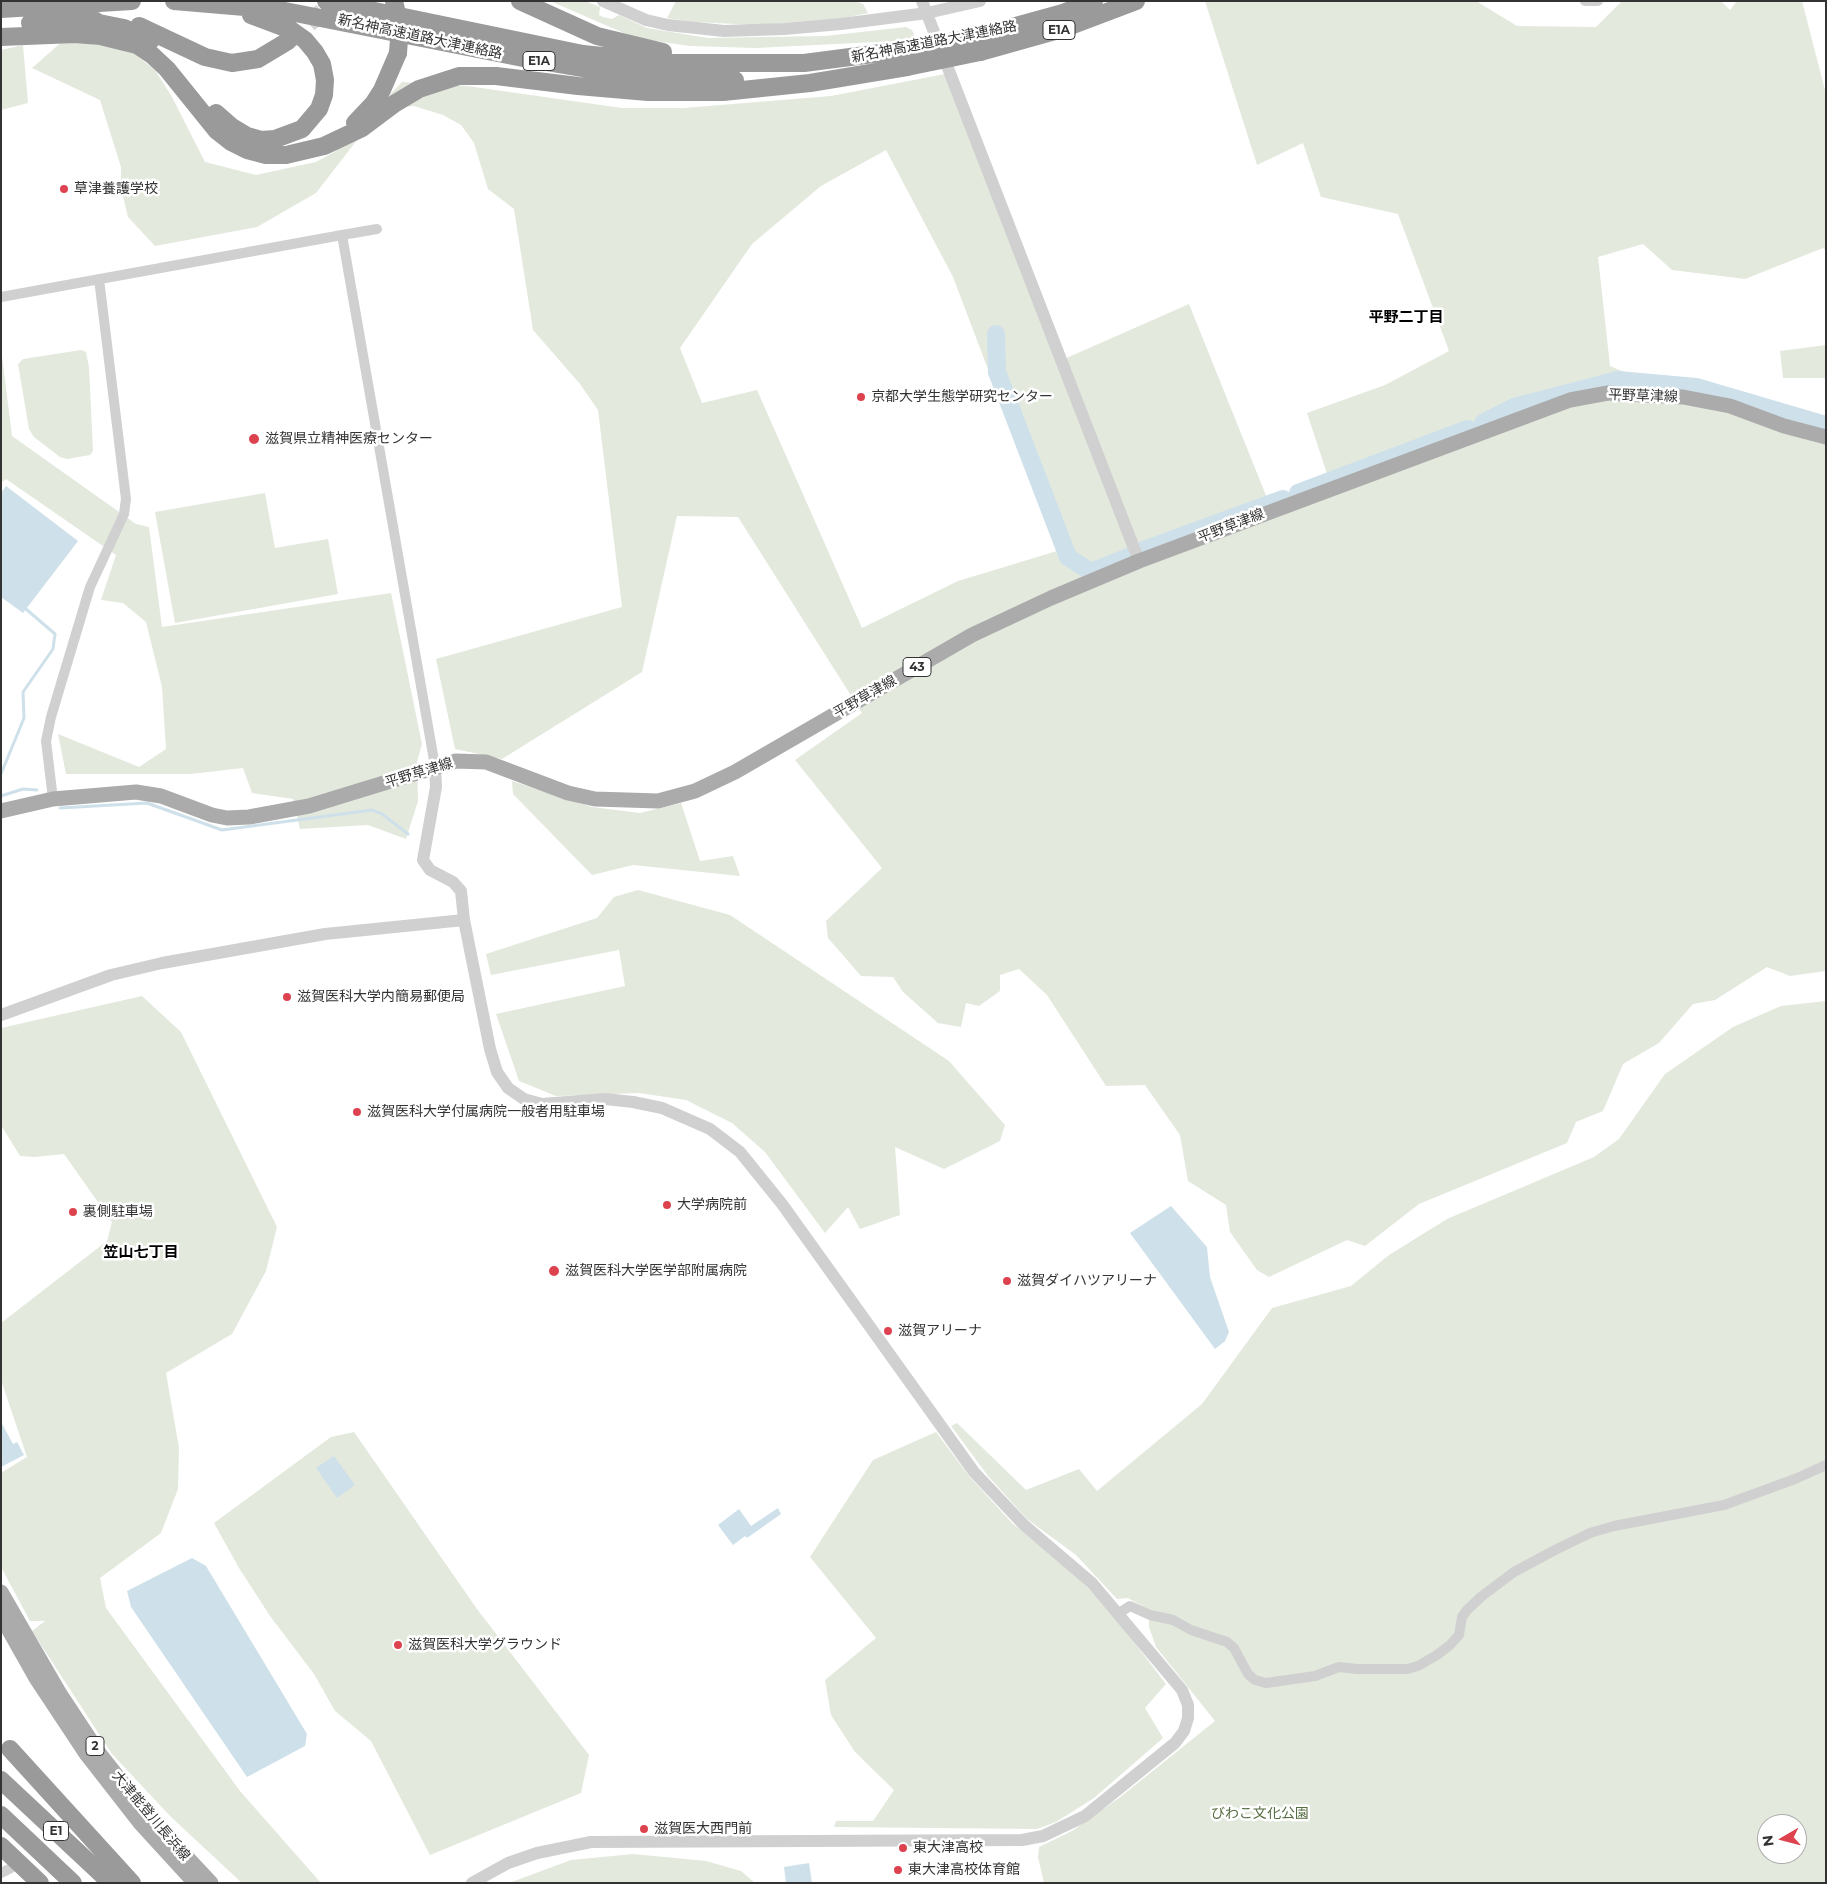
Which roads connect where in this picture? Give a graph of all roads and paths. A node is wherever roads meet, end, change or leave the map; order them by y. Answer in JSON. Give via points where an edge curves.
{"nodes":[{"id":1,"x":132,"y":1,"type":"edge"},
{"id":2,"x":174,"y":1,"type":"edge"},
{"id":3,"x":326,"y":1,"type":"edge"},
{"id":4,"x":394,"y":1,"type":"edge"},
{"id":5,"x":520,"y":1,"type":"edge"},
{"id":6,"x":603,"y":1,"type":"edge"},
{"id":7,"x":980,"y":1,"type":"edge"},
{"id":8,"x":1094,"y":1,"type":"edge"},
{"id":9,"x":1136,"y":1,"type":"edge"},
{"id":10,"x":1584,"y":1,"type":"edge"},
{"id":11,"x":1598,"y":1,"type":"edge"},
{"id":12,"x":924,"y":7,"type":"edge"},
{"id":13,"x":1,"y":8,"type":"edge"},
{"id":14,"x":84,"y":20,"type":"junction"},
{"id":15,"x":1,"y":26,"type":"edge"},
{"id":16,"x":1,"y":37,"type":"edge"},
{"id":17,"x":288,"y":41,"type":"tunnel mouth"},
{"id":18,"x":978,"y":44,"type":"junction"},
{"id":19,"x":906,"y":59,"type":"junction"},
{"id":20,"x":324,"y":146,"type":"junction"},
{"id":21,"x":377,"y":229,"type":"dead end"},
{"id":22,"x":342,"y":236,"type":"junction"},
{"id":23,"x":99,"y":279,"type":"junction"},
{"id":24,"x":1,"y":296,"type":"edge"},
{"id":25,"x":1826,"y":438,"type":"edge"},
{"id":26,"x":1139,"y":561,"type":"junction"},
{"id":27,"x":436,"y":766,"type":"junction"},
{"id":28,"x":53,"y":798,"type":"junction"},
{"id":29,"x":1,"y":811,"type":"edge"},
{"id":30,"x":464,"y":920,"type":"junction"},
{"id":31,"x":1,"y":1015,"type":"edge"},
{"id":32,"x":1826,"y":1465,"type":"edge"},
{"id":33,"x":1,"y":1592,"type":"edge"},
{"id":34,"x":1119,"y":1612,"type":"junction"},
{"id":35,"x":1,"y":1616,"type":"edge"},
{"id":36,"x":10,"y":1749,"type":"dead end"},
{"id":37,"x":1,"y":1780,"type":"edge"},
{"id":38,"x":1,"y":1815,"type":"edge"},
{"id":39,"x":1,"y":1846,"type":"edge"},
{"id":40,"x":11,"y":1868,"type":"dead end"},
{"id":41,"x":1,"y":1873,"type":"edge"},
{"id":42,"x":40,"y":1883,"type":"edge"},
{"id":43,"x":73,"y":1883,"type":"edge"},
{"id":44,"x":111,"y":1883,"type":"edge"},
{"id":45,"x":132,"y":1883,"type":"edge"},
{"id":46,"x":195,"y":1883,"type":"edge"},
{"id":47,"x":211,"y":1883,"type":"edge"},
{"id":48,"x":472,"y":1883,"type":"edge"}],
"edges":[{"from":1,"to":13,"type":"highway"},
{"from":2,"to":14,"type":"highway","via":[[261,17],[276,22],[305,40],[322,64],[325,80],[324,95],[311,121],[302,130],[275,139],[247,136],[219,117],[183,69],[158,45],[124,28]]},
{"from":2,"to":19,"type":"highway","name":"新名神高速道路大津連絡路","number":"E1A","via":[[289,12],[523,58],[644,76],[802,79]]},
{"from":3,"to":19,"type":"highway","name":"新名神高速道路大津連絡路","number":"E1A","via":[[583,54],[671,63]]},
{"from":4,"to":20,"type":"highway","bridge":true,"via":[[400,26],[398,53],[391,72],[361,118]]},
{"from":5,"to":19,"type":"highway","via":[[597,36],[659,51]]},
{"from":6,"to":12,"type":"street","via":[[646,20],[724,31],[822,26]]},
{"from":7,"to":12,"type":"street"},
{"from":8,"to":18,"type":"highway","name":"新名神高速道路大津連絡路","number":"E1A"},
{"from":9,"to":18,"type":"highway","name":"新名神高速道路大津連絡路","number":"E1A","via":[[1062,29]]},
{"from":10,"to":11,"type":"street"},
{"from":12,"to":26,"type":"street"},
{"from":14,"to":15,"type":"highway"},
{"from":14,"to":17,"type":"highway","via":[[127,22],[205,57],[232,63],[258,59]]},
{"from":16,"to":20,"type":"highway","via":[[75,34],[137,45],[167,69],[203,115],[231,142],[247,150],[286,155]]},
{"from":18,"to":19,"type":"highway","name":"新名神高速道路大津連絡路","number":"E1A","bridge":true},
{"from":19,"to":20,"type":"highway","via":[[784,87],[706,92],[648,92],[496,76],[459,76],[419,89],[362,128]]},
{"from":21,"to":22,"type":"street"},
{"from":22,"to":23,"type":"street"},
{"from":22,"to":27,"type":"street"},
{"from":23,"to":24,"type":"street"},
{"from":23,"to":28,"type":"street","via":[[126,499],[124,514],[90,587],[51,718],[46,741]]},
{"from":25,"to":26,"type":"main road","name":"平野草津線","number":"43","via":[[1730,406],[1683,397],[1608,394],[1570,400]]},
{"from":26,"to":27,"type":"main road","name":"平野草津線","number":"43","via":[[972,635],[735,772],[695,791],[658,801],[595,799],[568,793],[486,762],[456,761]]},
{"from":27,"to":28,"type":"main road","name":"平野草津線","number":"43","via":[[351,795],[249,817],[212,815],[161,796],[136,792]]},
{"from":27,"to":30,"type":"street","via":[[436,787],[423,860],[430,870],[454,882],[461,891]]},
{"from":28,"to":29,"type":"main road","name":"平野草津線","number":"43"},
{"from":30,"to":31,"type":"street","via":[[325,934],[162,963],[103,978]]},
{"from":30,"to":34,"type":"street","via":[[490,1049],[497,1072],[508,1088],[524,1099],[542,1104],[605,1099],[662,1108],[710,1128],[740,1152],[777,1197],[974,1472],[1024,1525],[1092,1583]]},
{"from":32,"to":34,"type":"street","via":[[1724,1505],[1614,1526],[1590,1533],[1555,1550],[1514,1572],[1482,1596],[1467,1610],[1459,1635],[1450,1645],[1407,1669],[1339,1666],[1315,1676],[1266,1683],[1248,1674],[1234,1648],[1227,1642],[1130,1606]]},
{"from":33,"to":47,"type":"main road","name":"大津能登川長浜線","number":"2","via":[[60,1694],[99,1753],[152,1819]]},
{"from":34,"to":48,"type":"street","via":[[1182,1690],[1188,1705],[1188,1718],[1175,1743],[1085,1816],[1065,1827],[1022,1840],[591,1842],[518,1859]]},
{"from":35,"to":46,"type":"main road","name":"大津能登川長浜線","number":"2","via":[[36,1678],[87,1755],[140,1823]]},
{"from":36,"to":45,"type":"highway"},
{"from":37,"to":44,"type":"highway","number":"E1"},
{"from":38,"to":43,"type":"highway","number":"E1"},
{"from":39,"to":42,"type":"highway"},
{"from":40,"to":41,"type":"street"}]}
